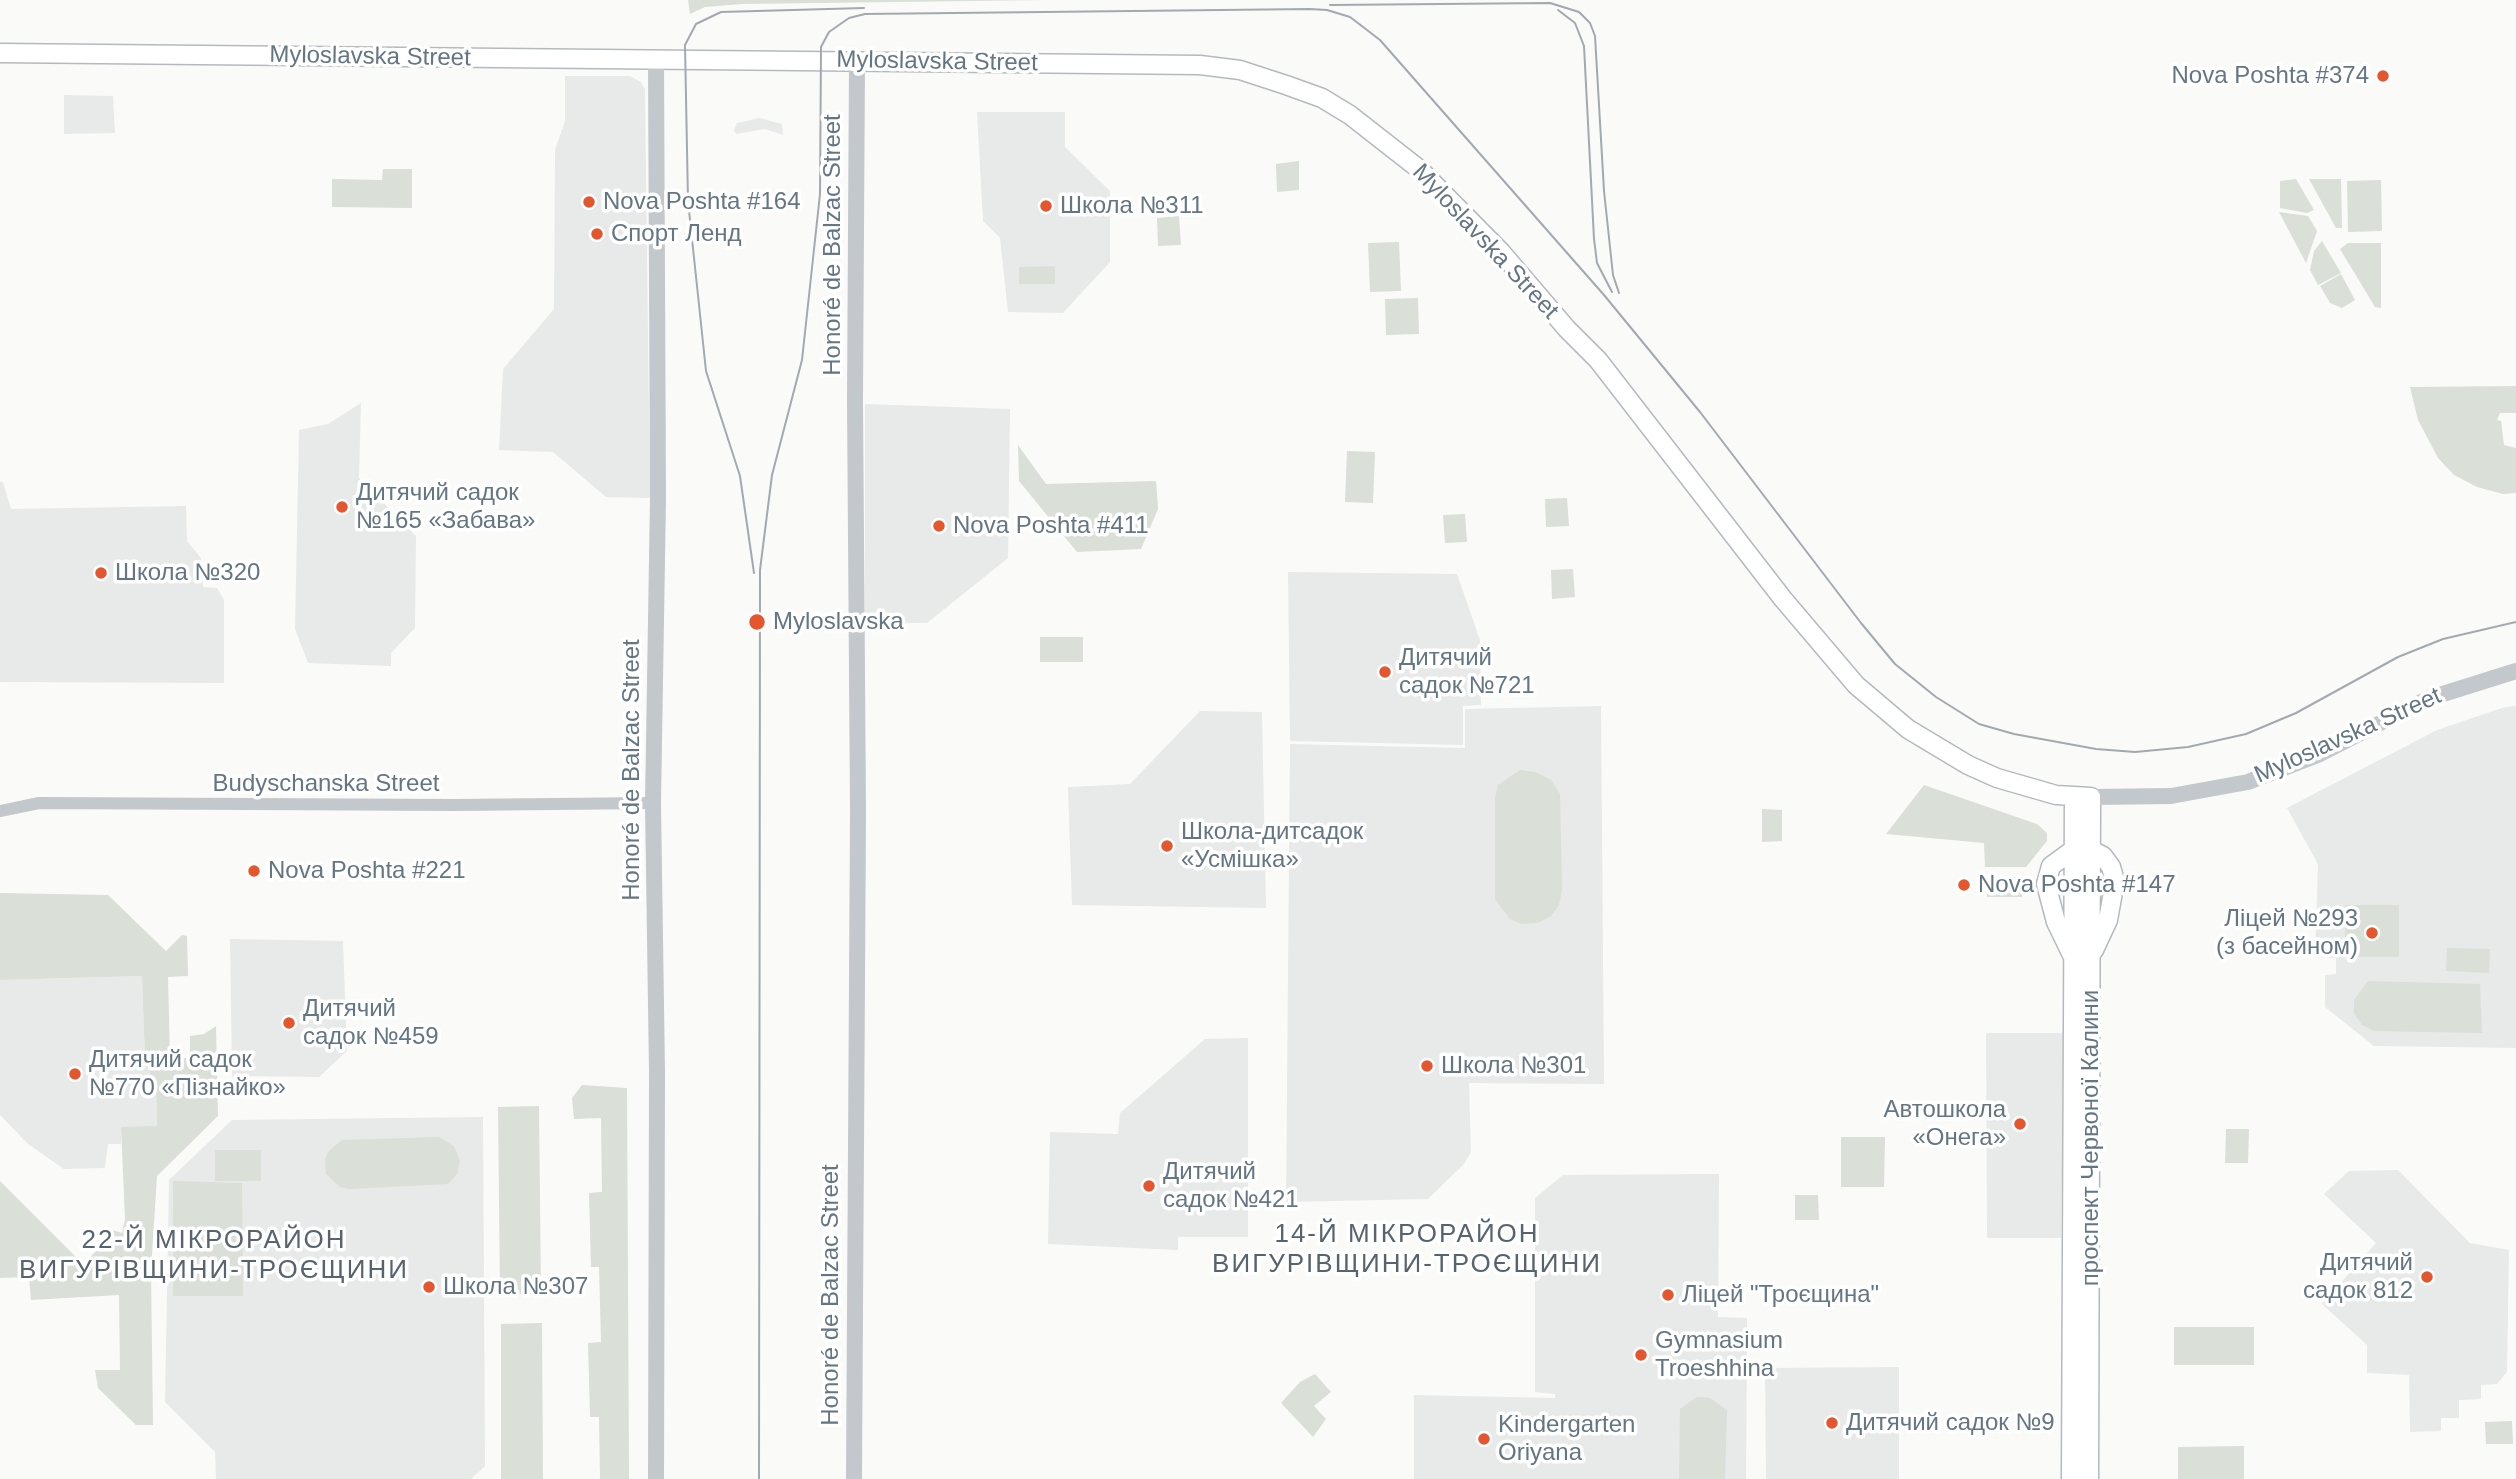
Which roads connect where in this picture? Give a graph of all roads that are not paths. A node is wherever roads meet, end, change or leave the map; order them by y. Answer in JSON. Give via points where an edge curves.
{"nodes":[{"id":1,"x":0,"y":53,"type":"edge"},
{"id":2,"x":656,"y":61,"type":"junction"},
{"id":3,"x":857,"y":61,"type":"junction"},
{"id":4,"x":2516,"y":671,"type":"edge"},
{"id":5,"x":2083,"y":797,"type":"junction"},
{"id":6,"x":653,"y":803,"type":"junction"},
{"id":7,"x":0,"y":811,"type":"edge"},
{"id":8,"x":2082,"y":850,"type":"junction"},
{"id":9,"x":2082,"y":958,"type":"junction"},
{"id":10,"x":656,"y":1479,"type":"edge"},
{"id":11,"x":853,"y":1479,"type":"edge"},
{"id":12,"x":2071,"y":1479,"type":"edge"},
{"id":13,"x":2089,"y":1479,"type":"edge"}],
"edges":[{"from":1,"to":2,"type":"main road","name":"Myloslavska Street"},
{"from":2,"to":3,"type":"main road","name":"Myloslavska Street"},
{"from":2,"to":6,"type":"street","name":"Honoré de Balzac Street","via":[[658,515]]},
{"from":3,"to":5,"type":"main road","name":"Myloslavska Street","via":[[1199,65],[1240,71],[1322,98],[1419,169],[1501,252],[1598,360],[1783,599],[1856,685],[1944,754],[1997,778]]},
{"from":3,"to":11,"type":"street","name":"Honoré de Balzac Street"},
{"from":4,"to":5,"type":"street","name":"Myloslavska Street","via":[[2427,699],[2320,754],[2248,782],[2171,796]]},
{"from":5,"to":8,"type":"main road","name":"проспект Червоної Калини"},
{"from":6,"to":7,"type":"street","name":"Budyschanska Street","via":[[39,803]]},
{"from":6,"to":10,"type":"street","name":"Honoré de Balzac Street"},
{"from":8,"to":9,"type":"main road","name":"проспект Червоної Калини"},
{"from":8,"to":9,"type":"main road","via":[[2103,856],[2115,881],[2108,920]]},
{"from":8,"to":9,"type":"main road","via":[[2051,866],[2046,884],[2056,922]]},
{"from":9,"to":12,"type":"main road","name":"проспект Червоної Калини"},
{"from":9,"to":13,"type":"main road","name":"проспект Червоної Калини"}]}
